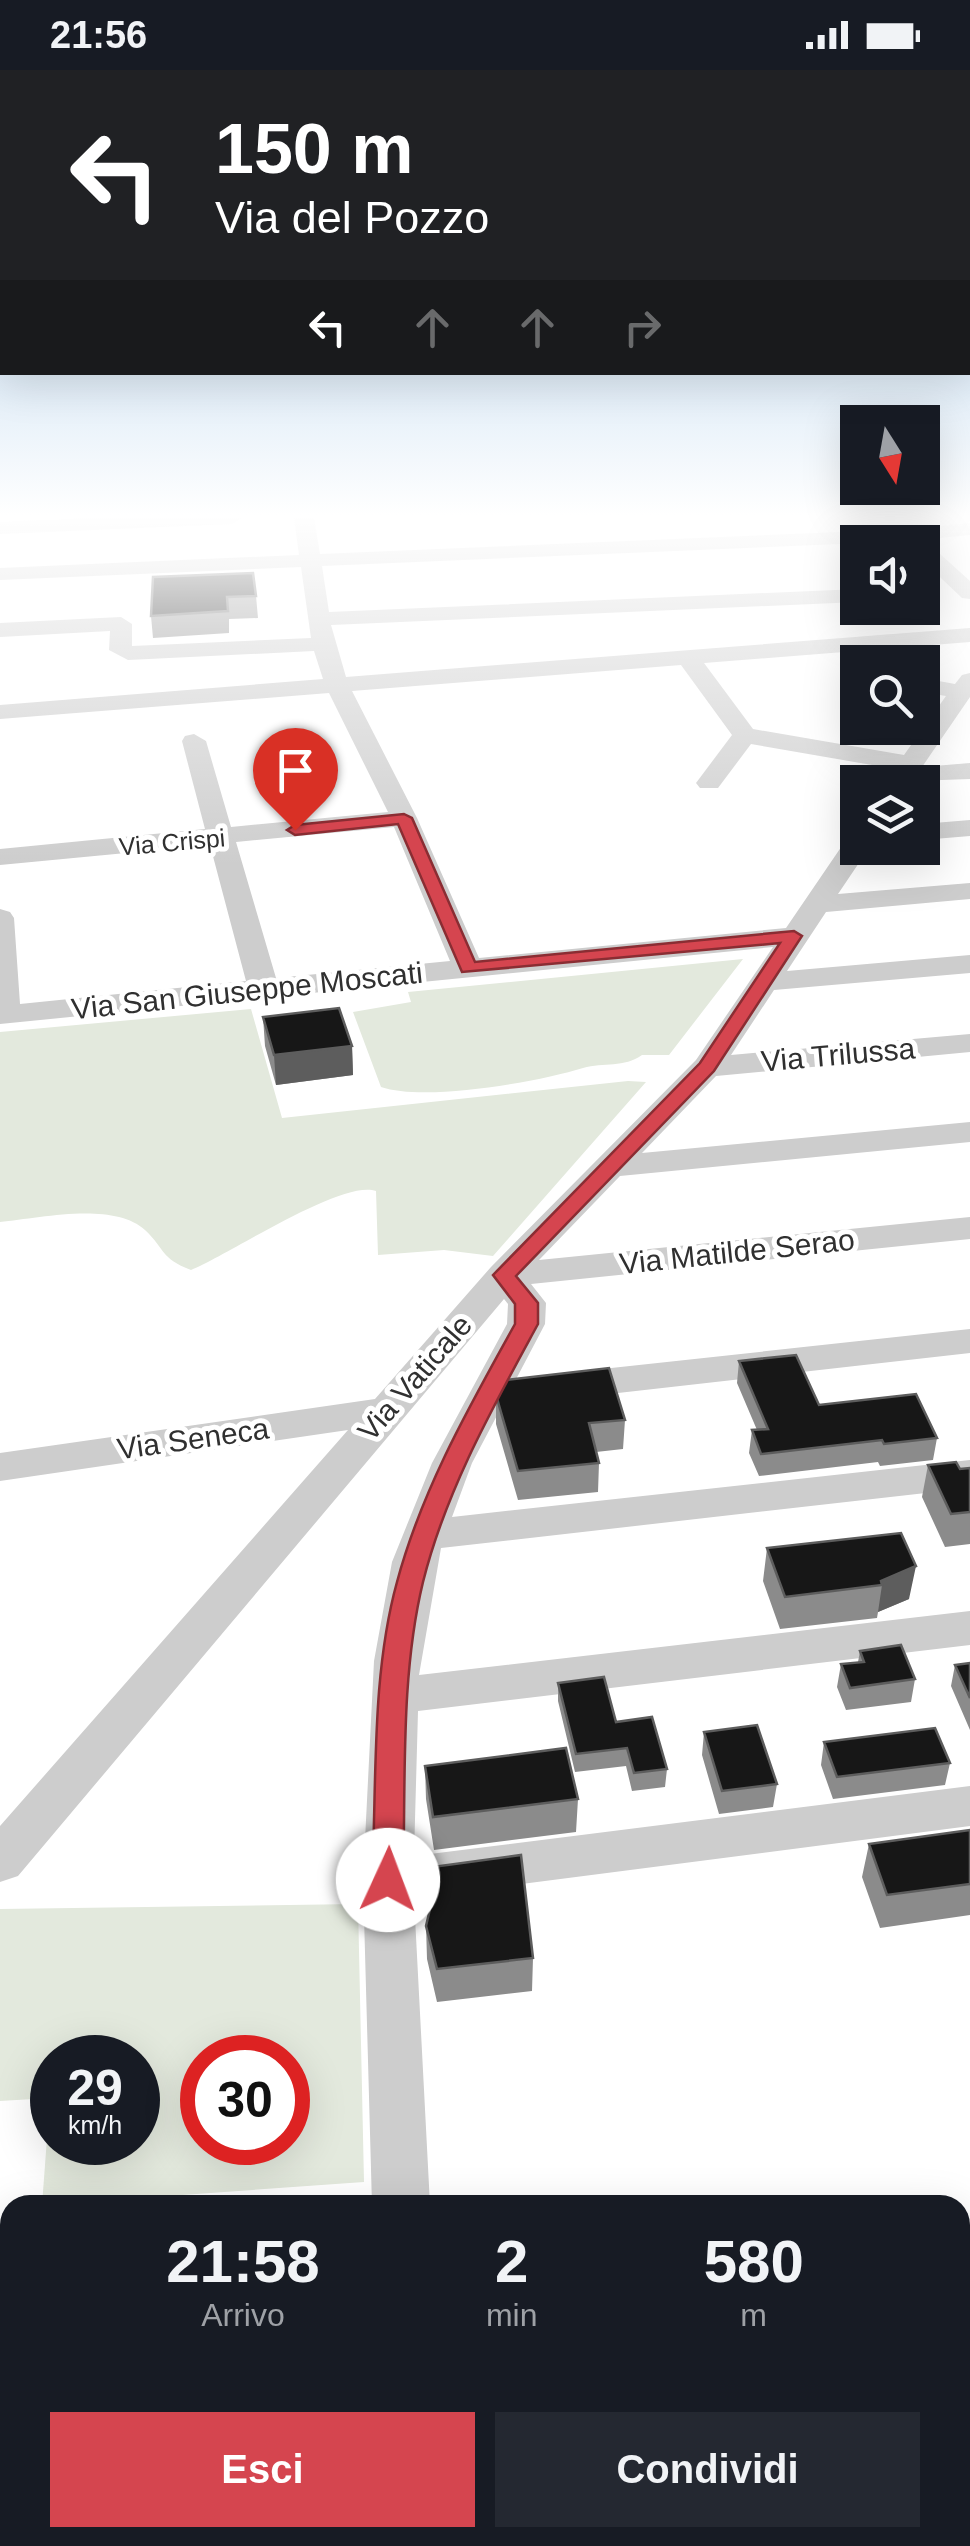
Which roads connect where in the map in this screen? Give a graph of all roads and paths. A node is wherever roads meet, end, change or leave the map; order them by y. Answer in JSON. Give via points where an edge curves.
{"nodes":[{"id":1,"x":121,"y":634,"type":"edge"},
{"id":2,"x":323,"y":634,"type":"edge"},
{"id":3,"x":970,"y":635,"type":"edge"},
{"id":4,"x":845,"y":643,"type":"joint"},
{"id":5,"x":324,"y":644,"type":"junction"},
{"id":6,"x":686,"y":655,"type":"junction"},
{"id":7,"x":337,"y":685,"type":"junction"},
{"id":8,"x":940,"y":685,"type":"edge"},
{"id":9,"x":966,"y":686,"type":"edge"},
{"id":10,"x":0,"y":712,"type":"edge"},
{"id":11,"x":745,"y":735,"type":"junction"},
{"id":12,"x":194,"y":741,"type":"dead end"},
{"id":13,"x":867,"y":765,"type":"edge"},
{"id":14,"x":910,"y":765,"type":"edge"},
{"id":15,"x":970,"y":771,"type":"edge"},
{"id":16,"x":940,"y":772,"type":"edge"},
{"id":17,"x":708,"y":783,"type":"dead end"},
{"id":18,"x":404,"y":818,"type":"junction"},
{"id":19,"x":970,"y":828,"type":"edge"},
{"id":20,"x":940,"y":830,"type":"edge"},
{"id":21,"x":222,"y":837,"type":"junction"},
{"id":22,"x":0,"y":858,"type":"edge"},
{"id":23,"x":842,"y":865,"type":"edge"},
{"id":24,"x":970,"y":891,"type":"edge"},
{"id":25,"x":816,"y":904,"type":"junction"},
{"id":26,"x":0,"y":918,"type":"edge"},
{"id":27,"x":794,"y":936,"type":"junction"},
{"id":28,"x":970,"y":964,"type":"edge"},
{"id":29,"x":468,"y":968,"type":"junction"},
{"id":30,"x":762,"y":982,"type":"junction"},
{"id":31,"x":264,"y":990,"type":"junction"},
{"id":32,"x":2,"y":1015,"type":"edge"},
{"id":33,"x":970,"y":1042,"type":"edge"},
{"id":34,"x":707,"y":1067,"type":"junction"},
{"id":35,"x":970,"y":1132,"type":"edge"},
{"id":36,"x":614,"y":1166,"type":"junction"},
{"id":37,"x":970,"y":1228,"type":"edge"},
{"id":38,"x":504,"y":1275,"type":"junction"},
{"id":39,"x":970,"y":1341,"type":"edge"},
{"id":40,"x":488,"y":1394,"type":"junction"},
{"id":41,"x":386,"y":1412,"type":"junction"},
{"id":42,"x":0,"y":1467,"type":"edge"},
{"id":43,"x":970,"y":1474,"type":"edge"},
{"id":44,"x":424,"y":1535,"type":"junction"},
{"id":45,"x":970,"y":1628,"type":"edge"},
{"id":46,"x":395,"y":1696,"type":"junction"},
{"id":47,"x":970,"y":1806,"type":"edge"},
{"id":48,"x":0,"y":1861,"type":"edge"},
{"id":49,"x":388,"y":1880,"type":"junction"},
{"id":50,"x":401,"y":2195,"type":"edge"}],
"edges":[{"from":1,"to":5,"type":"street","via":[[120,650],[128,653]]},
{"from":2,"to":5,"type":"street"},
{"from":3,"to":4,"type":"street"},
{"from":4,"to":6,"type":"street"},
{"from":5,"to":7,"type":"street"},
{"from":6,"to":7,"type":"street"},
{"from":6,"to":11,"type":"street"},
{"from":7,"to":10,"type":"street"},
{"from":7,"to":18,"type":"street"},
{"from":8,"to":9,"type":"street"},
{"from":9,"to":14,"type":"street"},
{"from":11,"to":13,"type":"street"},
{"from":11,"to":17,"type":"street"},
{"from":12,"to":21,"type":"street"},
{"from":15,"to":16,"type":"street"},
{"from":18,"to":21,"type":"street","name":"Via Crispi"},
{"from":18,"to":29,"type":"street"},
{"from":19,"to":20,"type":"street"},
{"from":21,"to":22,"type":"street","name":"Via Crispi"},
{"from":21,"to":31,"type":"street"},
{"from":23,"to":25,"type":"street","name":"Via Vaticale"},
{"from":24,"to":25,"type":"street"},
{"from":25,"to":27,"type":"street","name":"Via Vaticale"},
{"from":26,"to":32,"type":"street"},
{"from":27,"to":29,"type":"street","name":"Via San Giuseppe Moscati"},
{"from":27,"to":30,"type":"street","name":"Via Vaticale"},
{"from":28,"to":30,"type":"street"},
{"from":29,"to":31,"type":"street","name":"Via San Giuseppe Moscati"},
{"from":30,"to":34,"type":"street","name":"Via Vaticale"},
{"from":31,"to":32,"type":"street","name":"Via San Giuseppe Moscati"},
{"from":33,"to":34,"type":"street","name":"Via Trilussa"},
{"from":34,"to":36,"type":"street","name":"Via Vaticale"},
{"from":35,"to":36,"type":"street"},
{"from":36,"to":38,"type":"street","name":"Via Vaticale"},
{"from":37,"to":38,"type":"street","name":"Via Matilde Serao"},
{"from":38,"to":40,"type":"street","via":[[526,1303],[526,1324]]},
{"from":38,"to":41,"type":"street","name":"Via Vaticale"},
{"from":39,"to":40,"type":"street"},
{"from":40,"to":44,"type":"street"},
{"from":41,"to":42,"type":"street","name":"Via Seneca"},
{"from":41,"to":48,"type":"street","name":"Via Vaticale"},
{"from":43,"to":44,"type":"street"},
{"from":44,"to":46,"type":"street","via":[[406,1602]]},
{"from":45,"to":46,"type":"street"},
{"from":46,"to":49,"type":"street"},
{"from":47,"to":49,"type":"street"},
{"from":49,"to":50,"type":"street"}]}
